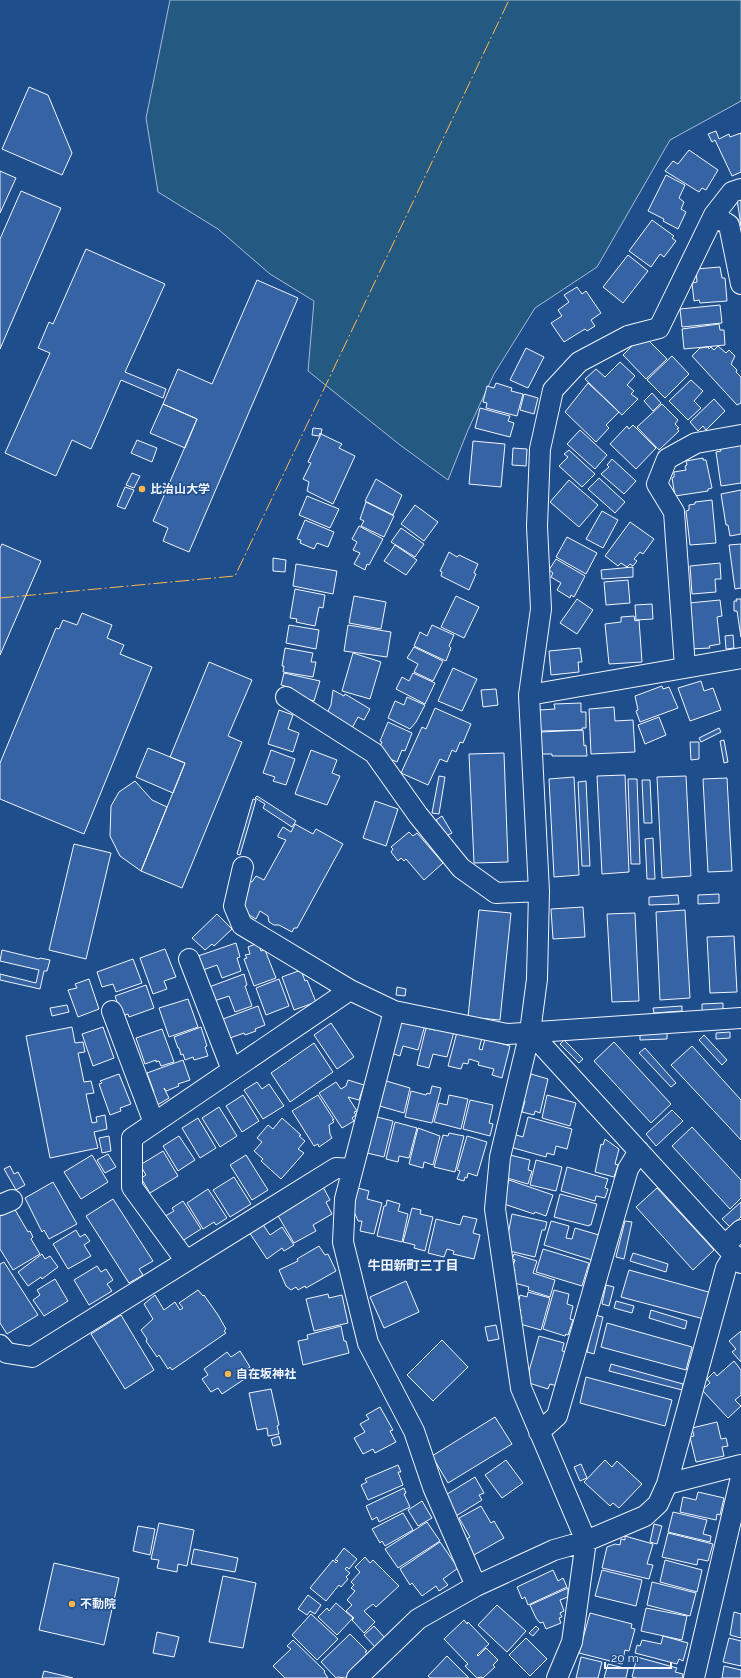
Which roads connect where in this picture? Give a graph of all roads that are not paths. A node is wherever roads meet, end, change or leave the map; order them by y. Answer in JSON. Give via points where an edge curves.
{"nodes":[{"id":1,"x":741,"y":189,"type":"edge"},
{"id":2,"x":714,"y":214,"type":"junction"},
{"id":3,"x":738,"y":250,"type":"edge"},
{"id":4,"x":741,"y":284,"type":"edge"},
{"id":5,"x":741,"y":435,"type":"edge"},
{"id":6,"x":741,"y":658,"type":"edge"},
{"id":7,"x":685,"y":667,"type":"junction"},
{"id":8,"x":529,"y":695,"type":"junction"},
{"id":9,"x":286,"y":697,"type":"dead end"},
{"id":10,"x":243,"y":867,"type":"dead end"},
{"id":11,"x":539,"y":891,"type":"junction"},
{"id":12,"x":189,"y":959,"type":"dead end"},
{"id":13,"x":350,"y":990,"type":"junction"},
{"id":14,"x":112,"y":1011,"type":"dead end"},
{"id":15,"x":394,"y":1011,"type":"junction"},
{"id":16,"x":741,"y":1018,"type":"edge"},
{"id":17,"x":530,"y":1032,"type":"junction"},
{"id":18,"x":232,"y":1070,"type":"junction"},
{"id":19,"x":154,"y":1123,"type":"junction"},
{"id":20,"x":639,"y":1152,"type":"junction"},
{"id":21,"x":352,"y":1168,"type":"junction"},
{"id":22,"x":741,"y":1230,"type":"edge"},
{"id":23,"x":733,"y":1255,"type":"edge"},
{"id":24,"x":186,"y":1261,"type":"junction"},
{"id":25,"x":0,"y":1345,"type":"edge"},
{"id":26,"x":540,"y":1432,"type":"junction"},
{"id":27,"x":741,"y":1465,"type":"edge"},
{"id":28,"x":741,"y":1477,"type":"edge"},
{"id":29,"x":666,"y":1484,"type":"junction"},
{"id":30,"x":586,"y":1541,"type":"junction"},
{"id":31,"x":476,"y":1586,"type":"junction"},
{"id":32,"x":357,"y":1678,"type":"edge"},
{"id":33,"x":557,"y":1678,"type":"edge"},
{"id":34,"x":694,"y":1678,"type":"edge"}],
"edges":[{"from":1,"to":2,"type":"street","via":[[732,192]]},
{"from":2,"to":3,"type":"street","via":[[729,225]]},
{"from":2,"to":8,"type":"street","via":[[659,328],[628,336],[579,362],[553,390],[540,449],[537,526],[541,609]]},
{"from":3,"to":4,"type":"street"},
{"from":5,"to":7,"type":"street","via":[[696,443],[668,459],[657,484],[674,512]]},
{"from":6,"to":7,"type":"street"},
{"from":7,"to":8,"type":"street"},
{"from":8,"to":11,"type":"street"},
{"from":9,"to":11,"type":"street","via":[[374,753],[418,815],[461,868],[496,893]]},
{"from":10,"to":13,"type":"street","via":[[234,906],[242,925]]},
{"from":11,"to":17,"type":"street","via":[[537,979]]},
{"from":12,"to":18,"type":"street"},
{"from":13,"to":15,"type":"street"},
{"from":13,"to":18,"type":"street"},
{"from":14,"to":19,"type":"street"},
{"from":15,"to":17,"type":"street","via":[[507,1034]]},
{"from":15,"to":21,"type":"street"},
{"from":16,"to":17,"type":"street"},
{"from":17,"to":20,"type":"street"},
{"from":17,"to":26,"type":"street","via":[[500,1157],[495,1209],[521,1388]]},
{"from":18,"to":19,"type":"street"},
{"from":19,"to":24,"type":"street","via":[[132,1138],[132,1187]]},
{"from":20,"to":23,"type":"street"},
{"from":20,"to":26,"type":"street","via":[[628,1169],[557,1416]]},
{"from":21,"to":24,"type":"street","via":[[336,1168]]},
{"from":21,"to":31,"type":"street","via":[[345,1199],[343,1242],[368,1343],[414,1431],[433,1487]]},
{"from":22,"to":23,"type":"street"},
{"from":23,"to":29,"type":"street","via":[[726,1268]]},
{"from":24,"to":25,"type":"street","via":[[32,1358],[7,1353]]},
{"from":26,"to":30,"type":"street"},
{"from":27,"to":29,"type":"street"},
{"from":28,"to":34,"type":"street"},
{"from":29,"to":30,"type":"street","via":[[658,1504],[645,1516]]},
{"from":30,"to":31,"type":"street","via":[[554,1550]]},
{"from":30,"to":33,"type":"street","via":[[572,1642]]},
{"from":31,"to":32,"type":"street","via":[[418,1619]]}]}
